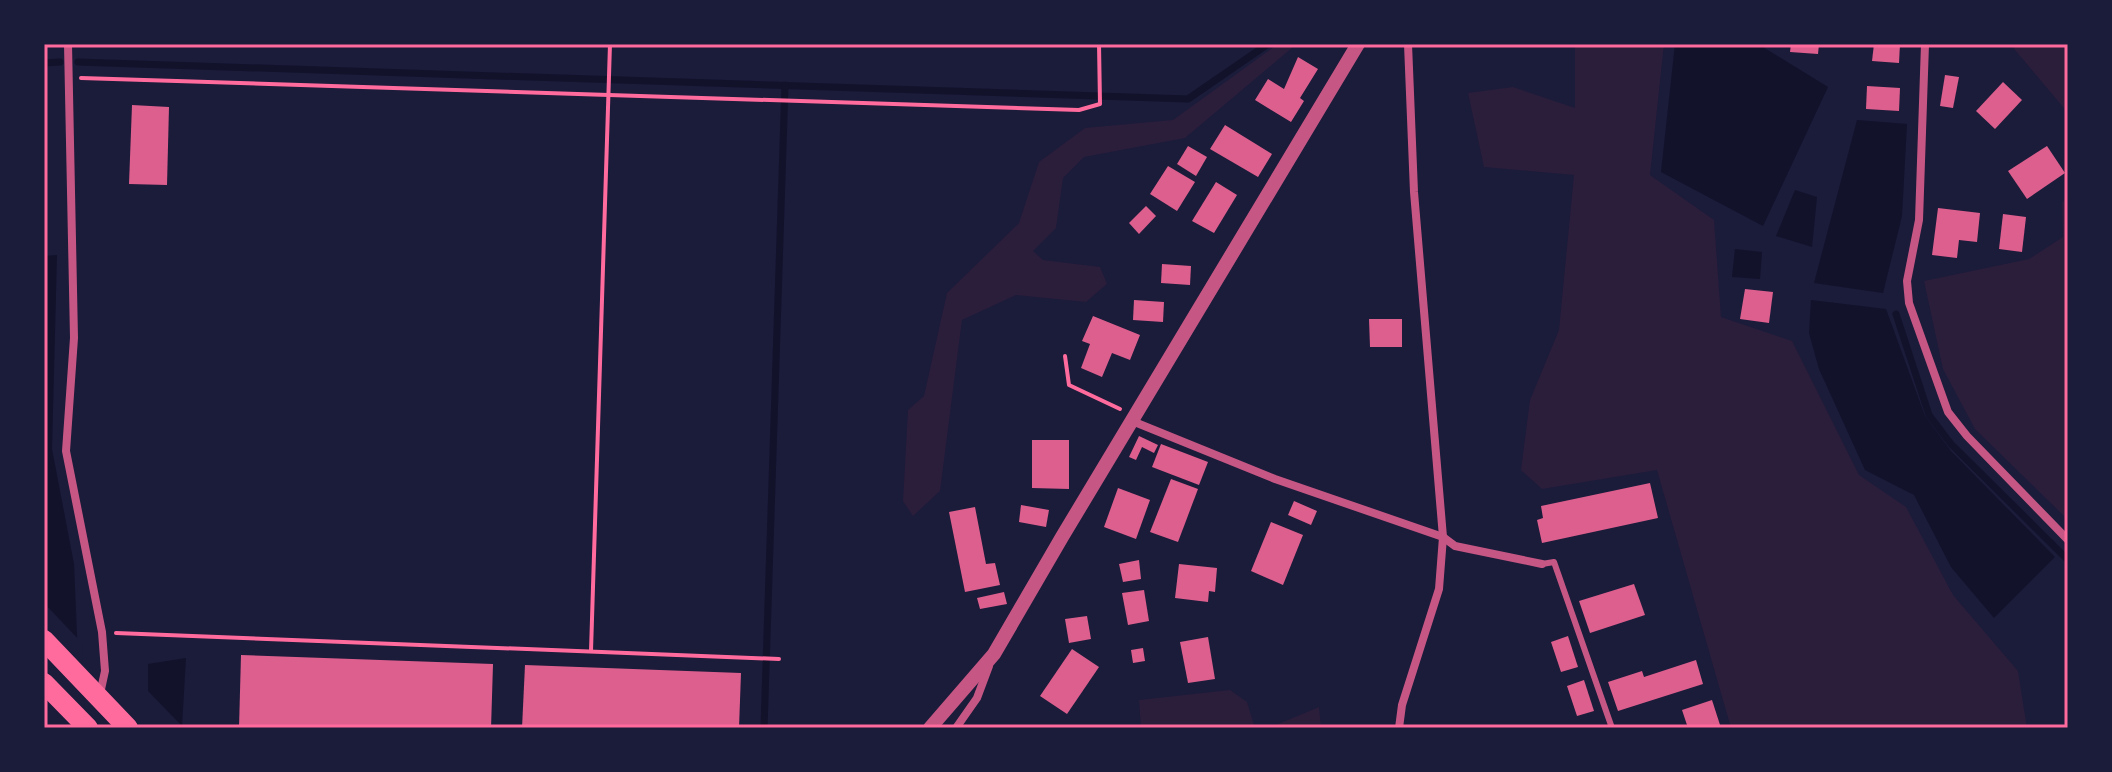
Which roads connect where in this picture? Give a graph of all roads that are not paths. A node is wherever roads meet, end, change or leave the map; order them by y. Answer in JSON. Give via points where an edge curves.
{"nodes":[{"id":1,"x":68,"y":44,"type":"edge"},
{"id":2,"x":1358,"y":44,"type":"edge"},
{"id":3,"x":1408,"y":44,"type":"edge"},
{"id":4,"x":1925,"y":44,"type":"edge"},
{"id":5,"x":1132,"y":421,"type":"junction"},
{"id":6,"x":1443,"y":537,"type":"junction"},
{"id":7,"x":2068,"y":540,"type":"edge"},
{"id":8,"x":1542,"y":564,"type":"joint"},
{"id":9,"x":44,"y":640,"type":"edge"},
{"id":10,"x":994,"y":654,"type":"junction"},
{"id":11,"x":44,"y":683,"type":"edge"},
{"id":12,"x":100,"y":698,"type":"junction"},
{"id":13,"x":88,"y":728,"type":"edge"},
{"id":14,"x":128,"y":728,"type":"edge"},
{"id":15,"x":930,"y":728,"type":"edge"},
{"id":16,"x":956,"y":728,"type":"edge"},
{"id":17,"x":1399,"y":728,"type":"edge"},
{"id":18,"x":1612,"y":728,"type":"edge"}],
"edges":[{"from":1,"to":12,"type":"street","via":[[74,338],[66,451],[102,632],[105,671]]},
{"from":2,"to":5,"type":"street"},
{"from":3,"to":6,"type":"street","via":[[1414,192]]},
{"from":4,"to":7,"type":"street","via":[[1919,220],[1907,281],[1909,303],[1948,412]]},
{"from":5,"to":6,"type":"street","via":[[1275,479]]},
{"from":5,"to":10,"type":"street"},
{"from":6,"to":8,"type":"street","via":[[1455,546]]},
{"from":6,"to":17,"type":"street","via":[[1439,589]]},
{"from":8,"to":18,"type":"lane","via":[[1554,562]]},
{"from":9,"to":12,"type":"highway"},
{"from":10,"to":15,"type":"street"},
{"from":10,"to":16,"type":"street","via":[[977,698]]},
{"from":11,"to":13,"type":"highway"},
{"from":12,"to":14,"type":"highway"}]}
